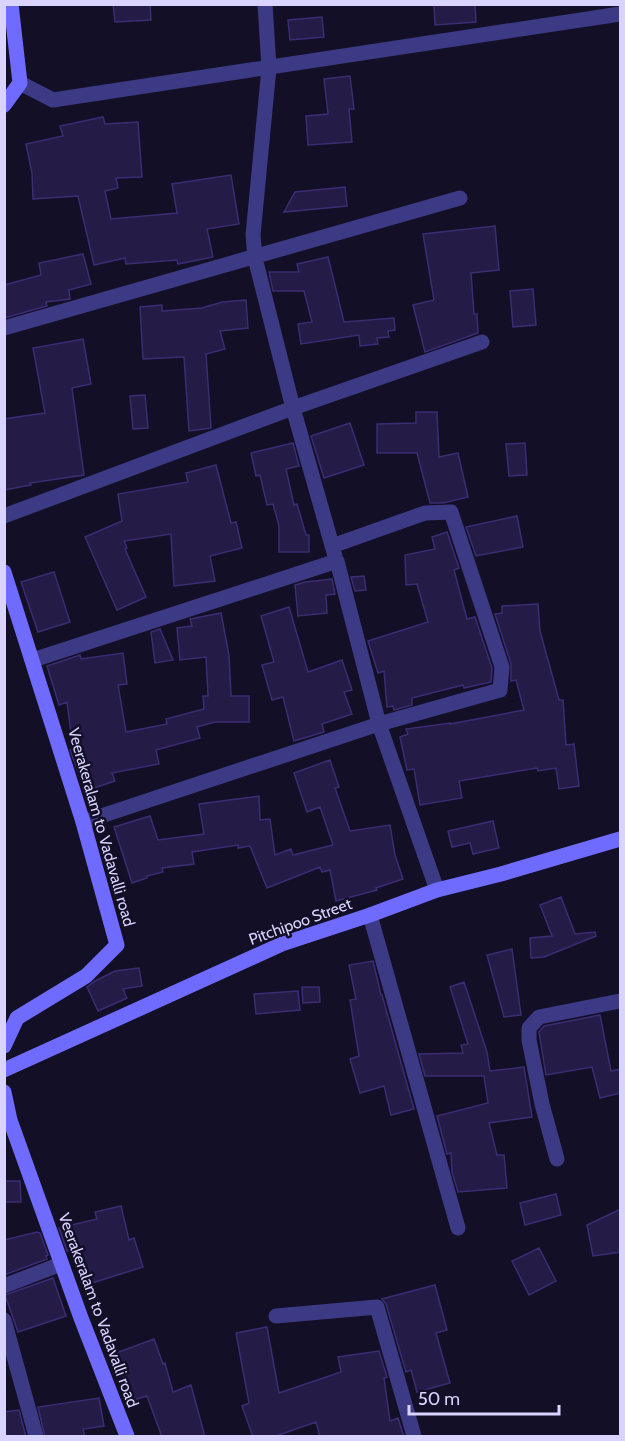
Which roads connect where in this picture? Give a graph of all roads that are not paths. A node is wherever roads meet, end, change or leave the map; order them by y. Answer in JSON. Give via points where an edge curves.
{"nodes":[{"id":1,"x":11,"y":4,"type":"edge"},
{"id":2,"x":265,"y":4,"type":"edge"},
{"id":3,"x":621,"y":14,"type":"edge"},
{"id":4,"x":269,"y":68,"type":"junction"},
{"id":5,"x":20,"y":83,"type":"junction"},
{"id":6,"x":4,"y":105,"type":"edge"},
{"id":7,"x":460,"y":198,"type":"dead end"},
{"id":8,"x":255,"y":258,"type":"junction"},
{"id":9,"x":4,"y":328,"type":"edge"},
{"id":10,"x":482,"y":342,"type":"dead end"},
{"id":11,"x":293,"y":408,"type":"junction"},
{"id":12,"x":4,"y":516,"type":"edge"},
{"id":13,"x":334,"y":554,"type":"junction"},
{"id":14,"x":4,"y":572,"type":"edge"},
{"id":15,"x":33,"y":660,"type":"junction"},
{"id":16,"x":379,"y":724,"type":"junction"},
{"id":17,"x":83,"y":822,"type":"junction"},
{"id":18,"x":621,"y":839,"type":"edge"},
{"id":19,"x":437,"y":890,"type":"junction"},
{"id":20,"x":370,"y":915,"type":"junction"},
{"id":21,"x":621,"y":1001,"type":"edge"},
{"id":22,"x":4,"y":1046,"type":"edge"},
{"id":23,"x":4,"y":1070,"type":"edge"},
{"id":24,"x":4,"y":1092,"type":"edge"},
{"id":25,"x":557,"y":1159,"type":"dead end"},
{"id":26,"x":458,"y":1228,"type":"dead end"},
{"id":27,"x":61,"y":1264,"type":"junction"},
{"id":28,"x":4,"y":1286,"type":"edge"},
{"id":29,"x":276,"y":1316,"type":"dead end"},
{"id":30,"x":4,"y":1320,"type":"edge"},
{"id":31,"x":36,"y":1437,"type":"edge"},
{"id":32,"x":127,"y":1437,"type":"edge"},
{"id":33,"x":414,"y":1437,"type":"edge"}],
"edges":[{"from":1,"to":5,"type":"street"},
{"from":2,"to":4,"type":"street"},
{"from":3,"to":4,"type":"street"},
{"from":4,"to":5,"type":"street","via":[[53,100]]},
{"from":4,"to":8,"type":"street","via":[[253,236]]},
{"from":5,"to":6,"type":"street"},
{"from":7,"to":8,"type":"street"},
{"from":8,"to":9,"type":"street"},
{"from":8,"to":11,"type":"street"},
{"from":10,"to":11,"type":"street"},
{"from":11,"to":12,"type":"street"},
{"from":11,"to":13,"type":"street"},
{"from":13,"to":15,"type":"street"},
{"from":13,"to":16,"type":"street"},
{"from":13,"to":16,"type":"street","via":[[425,513],[451,512],[502,667],[500,690]]},
{"from":14,"to":15,"type":"street","name":"Veerakeralam to Vadavalli road"},
{"from":15,"to":17,"type":"street","name":"Veerakeralam to Vadavalli road"},
{"from":16,"to":17,"type":"street"},
{"from":16,"to":19,"type":"street"},
{"from":17,"to":22,"type":"street","name":"Veerakeralam to Vadavalli road","via":[[117,945],[86,976],[17,1018]]},
{"from":18,"to":19,"type":"street","name":"Pitchipoo Street"},
{"from":19,"to":20,"type":"street","name":"Pitchipoo Street"},
{"from":20,"to":23,"type":"street","name":"Pitchipoo Street","via":[[282,944]]},
{"from":20,"to":26,"type":"street"},
{"from":21,"to":25,"type":"street","via":[[539,1017],[530,1028],[529,1040]]},
{"from":24,"to":27,"type":"street","name":"Veerakeralam to Vadavalli road","via":[[10,1120]]},
{"from":27,"to":28,"type":"street"},
{"from":27,"to":32,"type":"street","name":"Veerakeralam to Vadavalli road"},
{"from":29,"to":33,"type":"street","via":[[377,1307]]},
{"from":30,"to":31,"type":"street"}]}
